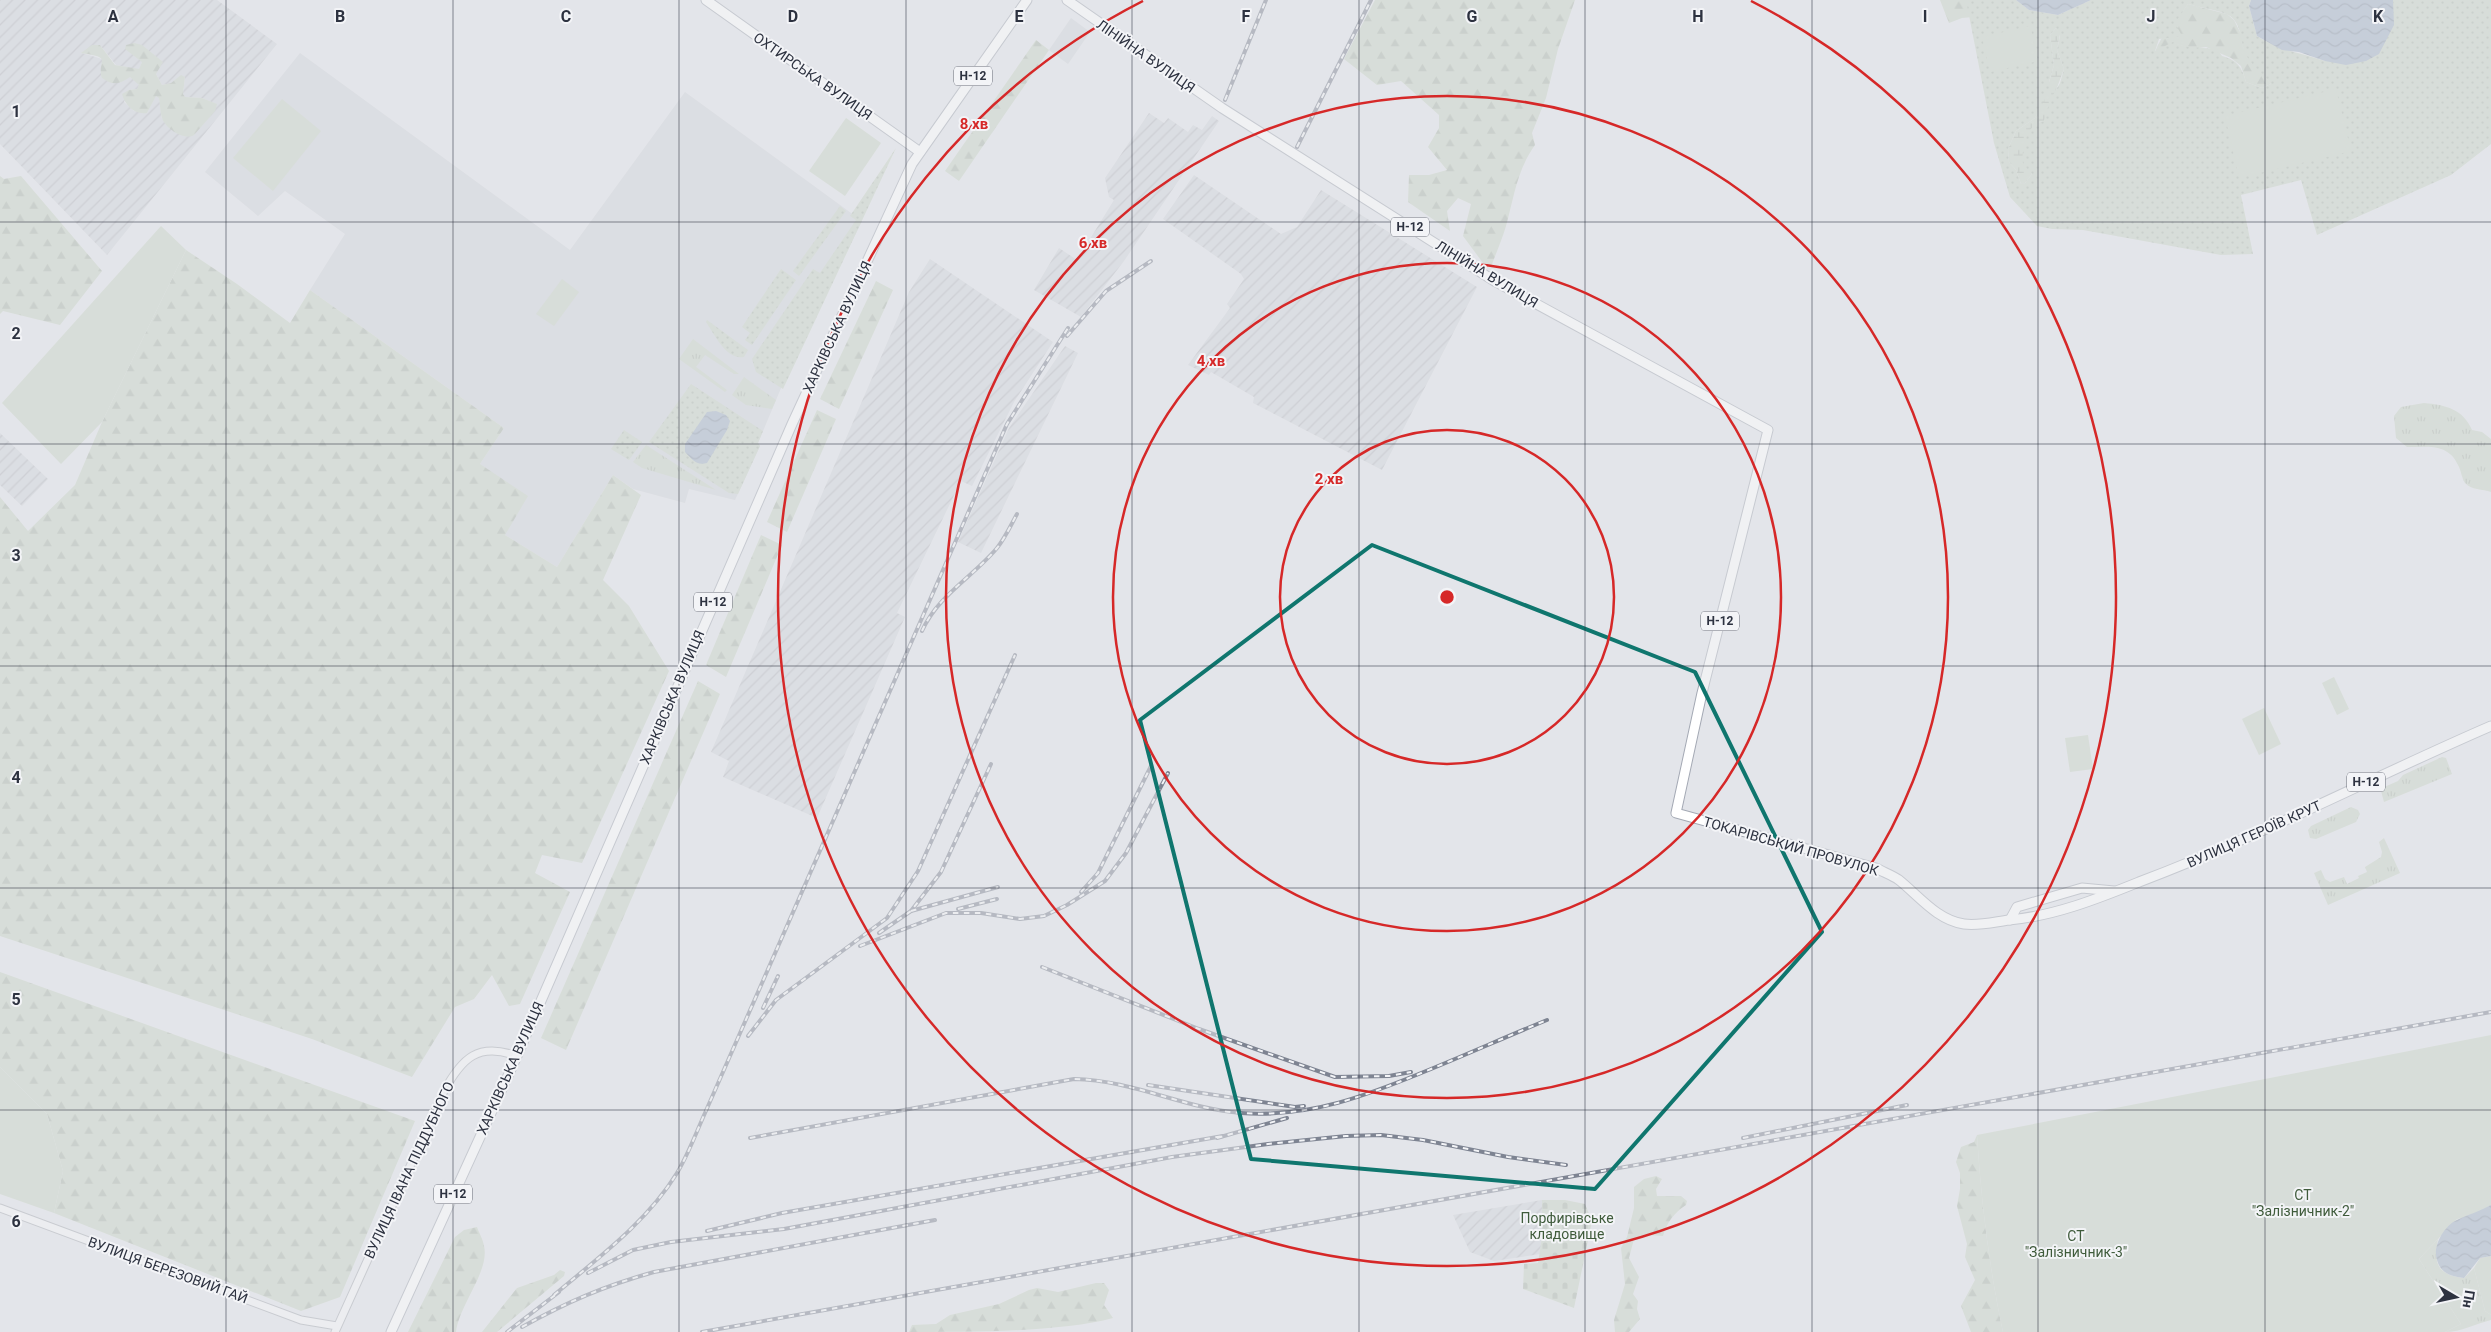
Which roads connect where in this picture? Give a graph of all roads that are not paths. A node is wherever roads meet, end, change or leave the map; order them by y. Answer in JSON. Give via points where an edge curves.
{"nodes":[{"id":1,"x":706,"y":0,"type":"edge"},
{"id":2,"x":1027,"y":0,"type":"edge"},
{"id":3,"x":1067,"y":0,"type":"edge"},
{"id":4,"x":920,"y":152,"type":"junction"},
{"id":5,"x":2491,"y":726,"type":"edge"},
{"id":6,"x":1676,"y":814,"type":"joint"},
{"id":7,"x":2119,"y":891,"type":"junction"},
{"id":8,"x":2010,"y":920,"type":"junction"},
{"id":9,"x":517,"y":1056,"type":"junction"},
{"id":10,"x":0,"y":1208,"type":"edge"},
{"id":11,"x":336,"y":1329,"type":"edge"},
{"id":12,"x":391,"y":1332,"type":"edge"}],
"edges":[{"from":1,"to":4,"type":"main road","name":"ОХТИРСЬКА ВУЛИЦЯ"},
{"from":2,"to":4,"type":"main road","name":"ХАРКІВСЬКА ВУЛИЦЯ","number":"Н-12"},
{"from":3,"to":6,"type":"main road","name":"ЛІНІЙНА ВУЛИЦЯ","number":"Н-12","via":[[1222,108],[1496,282],[1768,430],[1702,693]]},
{"from":4,"to":9,"type":"main road","name":"ХАРКІВСЬКА ВУЛИЦЯ","number":"Н-12","via":[[782,445]]},
{"from":5,"to":7,"type":"main road","name":"ВУЛИЦЯ ГЕРОЇВ КРУТ","number":"Н-12","via":[[2243,841]]},
{"from":6,"to":8,"type":"main road","name":"ТОКАРІВСЬКИЙ ПРОВУЛОК","number":"Н-12","via":[[1876,868],[1897,879],[1950,920],[1963,924]]},
{"from":7,"to":8,"type":"main road","name":"ВУЛИЦЯ ГЕРОЇВ КРУТ","number":"Н-12","via":[[2023,920]]},
{"from":7,"to":8,"type":"main road","via":[[2082,888],[2017,907]]},
{"from":9,"to":11,"type":"street","name":"ВУЛИЦЯ ІВАНА ПІДДУБНОГО","via":[[502,1050],[489,1051],[472,1055],[458,1066]]},
{"from":9,"to":12,"type":"main road","name":"ХАРКІВСЬКА ВУЛИЦЯ","number":"Н-12"},
{"from":10,"to":11,"type":"street","name":"ВУЛИЦЯ БЕРЕЗОВИЙ ГАЙ","via":[[301,1320]]}]}
